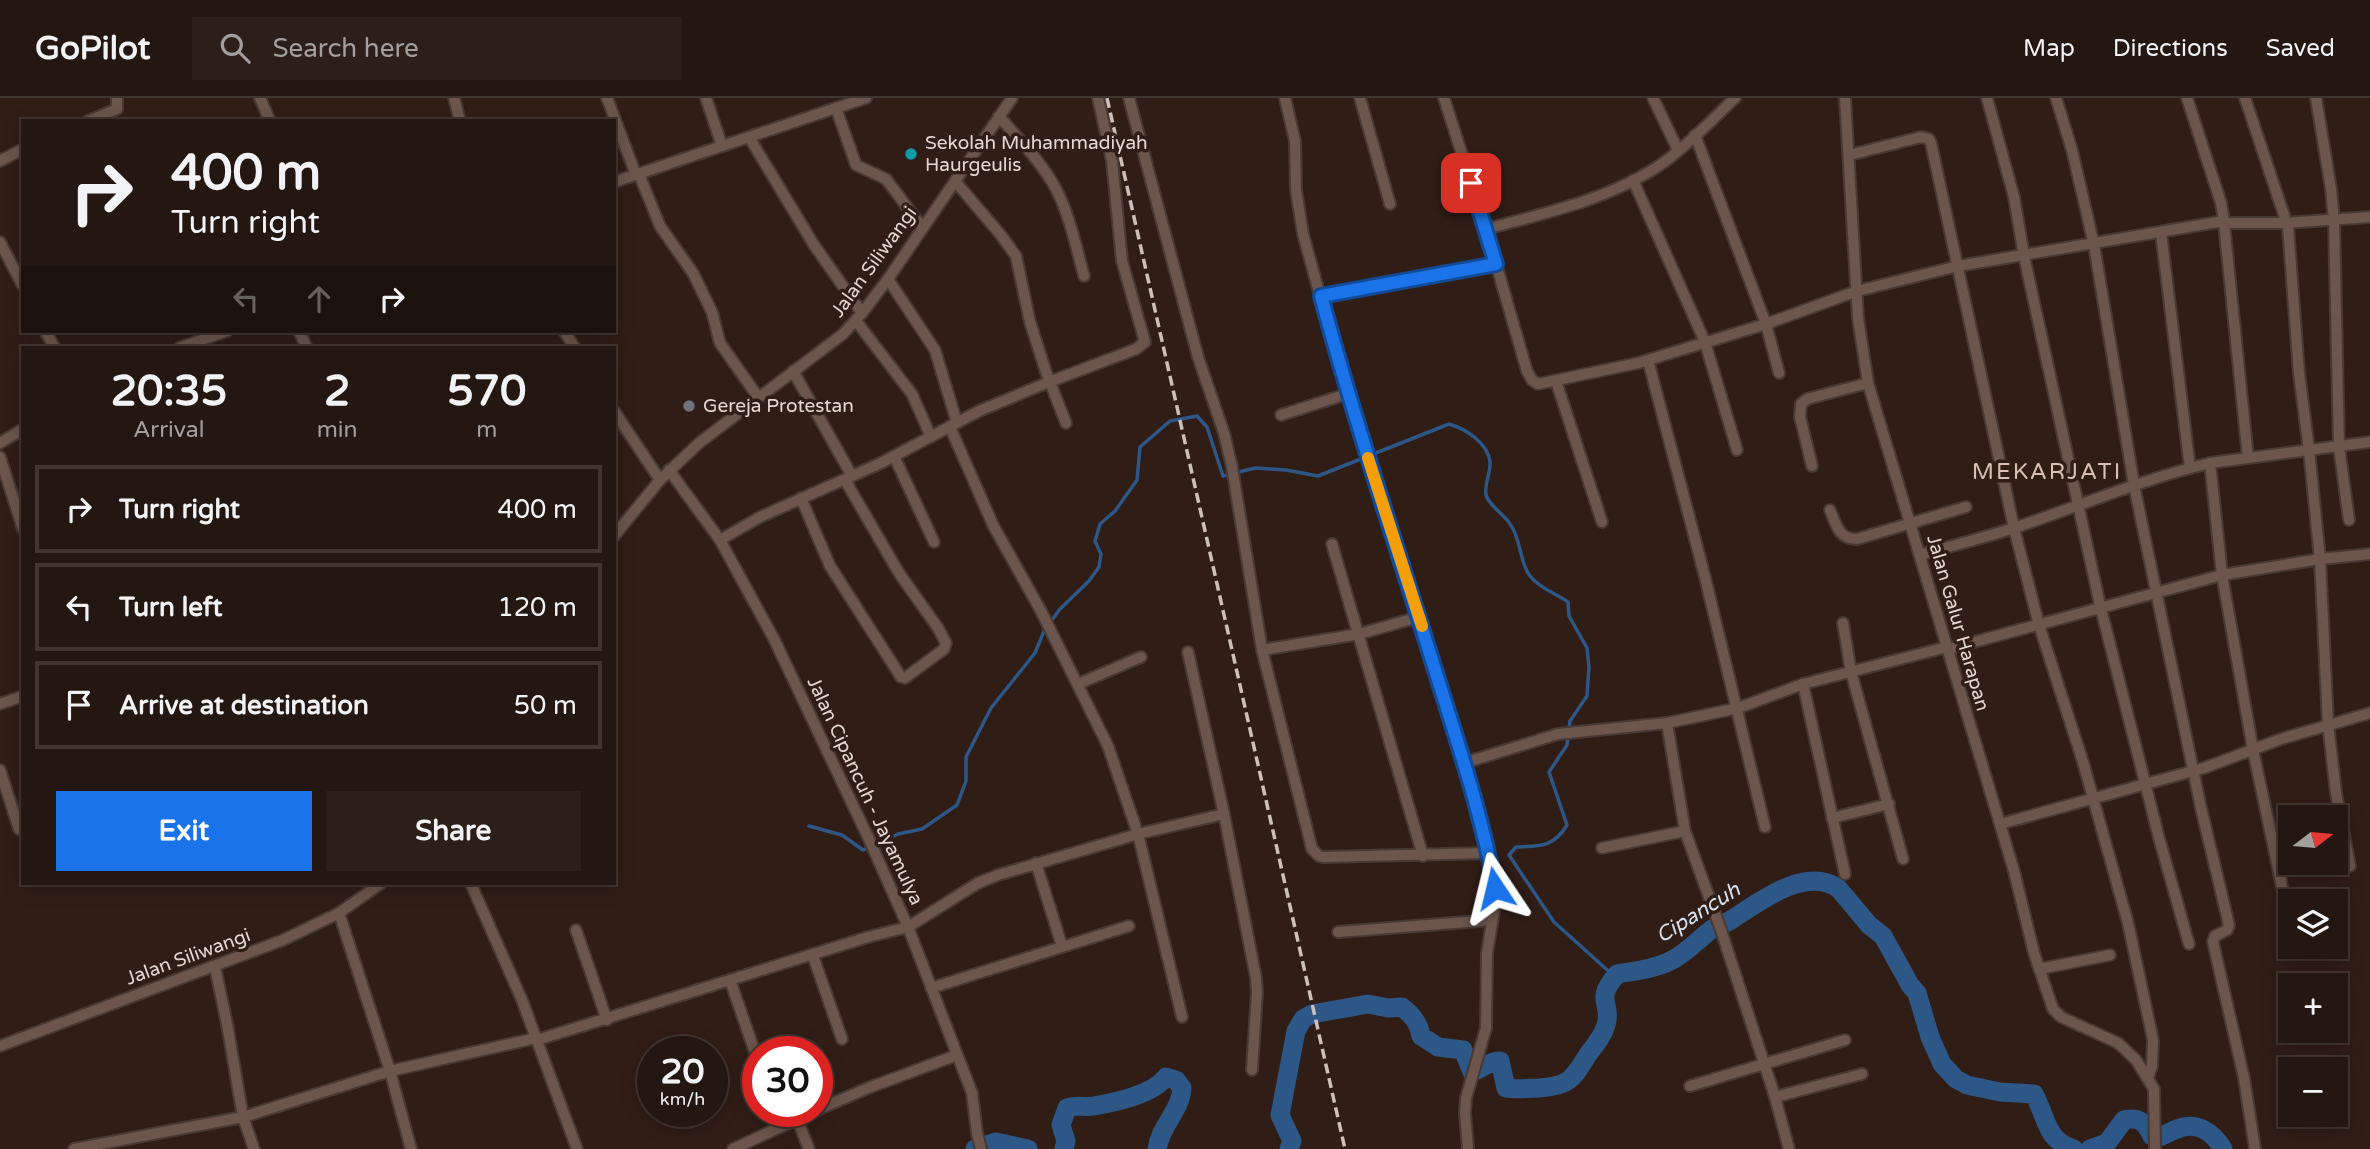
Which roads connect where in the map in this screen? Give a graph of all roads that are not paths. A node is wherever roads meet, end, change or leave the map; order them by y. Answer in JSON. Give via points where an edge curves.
{"nodes":[{"id":1,"x":117,"y":98,"type":"edge"},
{"id":2,"x":260,"y":98,"type":"edge"},
{"id":3,"x":454,"y":98,"type":"edge"},
{"id":4,"x":607,"y":98,"type":"edge"},
{"id":5,"x":706,"y":98,"type":"edge"},
{"id":6,"x":866,"y":98,"type":"edge"},
{"id":7,"x":1012,"y":98,"type":"edge"},
{"id":8,"x":1098,"y":98,"type":"edge"},
{"id":9,"x":1129,"y":98,"type":"edge"},
{"id":10,"x":1286,"y":98,"type":"edge"},
{"id":11,"x":1360,"y":98,"type":"edge"},
{"id":12,"x":1444,"y":98,"type":"edge"},
{"id":13,"x":1653,"y":98,"type":"edge"},
{"id":14,"x":1734,"y":98,"type":"edge"},
{"id":15,"x":1845,"y":98,"type":"edge"},
{"id":16,"x":1987,"y":98,"type":"edge"},
{"id":17,"x":2056,"y":98,"type":"edge"},
{"id":18,"x":2187,"y":98,"type":"edge"},
{"id":19,"x":2245,"y":98,"type":"edge"},
{"id":20,"x":2316,"y":98,"type":"edge"},
{"id":21,"x":840,"y":104,"type":"edge"},
{"id":22,"x":999,"y":116,"type":"junction"},
{"id":23,"x":93,"y":119,"type":"edge"},
{"id":24,"x":269,"y":119,"type":"edge"},
{"id":25,"x":459,"y":119,"type":"edge"},
{"id":26,"x":616,"y":119,"type":"edge"},
{"id":27,"x":616,"y":120,"type":"edge"},
{"id":28,"x":1695,"y":135,"type":"junction"},
{"id":29,"x":749,"y":137,"type":"junction"},
{"id":30,"x":722,"y":146,"type":"junction"},
{"id":31,"x":21,"y":150,"type":"edge"},
{"id":32,"x":1678,"y":150,"type":"junction"},
{"id":33,"x":1849,"y":155,"type":"junction"},
{"id":34,"x":0,"y":161,"type":"edge"},
{"id":35,"x":638,"y":174,"type":"junction"},
{"id":36,"x":1633,"y":180,"type":"junction"},
{"id":37,"x":616,"y":181,"type":"edge"},
{"id":38,"x":955,"y":181,"type":"junction"},
{"id":39,"x":1390,"y":204,"type":"dead end"},
{"id":40,"x":2370,"y":217,"type":"edge"},
{"id":41,"x":2334,"y":220,"type":"junction"},
{"id":42,"x":2224,"y":222,"type":"junction"},
{"id":43,"x":2285,"y":223,"type":"junction"},
{"id":44,"x":922,"y":227,"type":"junction"},
{"id":45,"x":1486,"y":229,"type":"junction"},
{"id":46,"x":2161,"y":233,"type":"junction"},
{"id":47,"x":0,"y":242,"type":"edge"},
{"id":48,"x":2094,"y":245,"type":"junction"},
{"id":49,"x":2024,"y":256,"type":"junction"},
{"id":50,"x":1496,"y":264,"type":"junction"},
{"id":51,"x":1958,"y":266,"type":"junction"},
{"id":52,"x":1084,"y":276,"type":"dead end"},
{"id":53,"x":888,"y":279,"type":"junction"},
{"id":54,"x":21,"y":282,"type":"edge"},
{"id":55,"x":1857,"y":290,"type":"junction"},
{"id":56,"x":1321,"y":296,"type":"junction"},
{"id":57,"x":859,"y":317,"type":"junction"},
{"id":58,"x":1766,"y":324,"type":"junction"},
{"id":59,"x":222,"y":333,"type":"edge"},
{"id":60,"x":1705,"y":342,"type":"junction"},
{"id":61,"x":195,"y":345,"type":"edge"},
{"id":62,"x":1648,"y":360,"type":"junction"},
{"id":63,"x":793,"y":371,"type":"junction"},
{"id":64,"x":1779,"y":373,"type":"dead end"},
{"id":65,"x":1556,"y":381,"type":"junction"},
{"id":66,"x":1049,"y":382,"type":"junction"},
{"id":67,"x":1868,"y":383,"type":"junction"},
{"id":68,"x":1347,"y":394,"type":"junction"},
{"id":69,"x":758,"y":397,"type":"junction"},
{"id":70,"x":616,"y":414,"type":"edge"},
{"id":71,"x":1281,"y":415,"type":"dead end"},
{"id":72,"x":1066,"y":423,"type":"dead end"},
{"id":73,"x":954,"y":425,"type":"junction"},
{"id":74,"x":21,"y":430,"type":"edge"},
{"id":75,"x":931,"y":437,"type":"junction"},
{"id":76,"x":2370,"y":442,"type":"edge"},
{"id":77,"x":0,"y":443,"type":"edge"},
{"id":78,"x":2339,"y":447,"type":"junction"},
{"id":79,"x":1737,"y":450,"type":"dead end"},
{"id":80,"x":2309,"y":450,"type":"junction"},
{"id":81,"x":894,"y":456,"type":"junction"},
{"id":82,"x":0,"y":457,"type":"edge"},
{"id":83,"x":2249,"y":458,"type":"junction"},
{"id":84,"x":2210,"y":463,"type":"junction"},
{"id":85,"x":1812,"y":466,"type":"dead end"},
{"id":86,"x":2190,"y":468,"type":"junction"},
{"id":87,"x":669,"y":470,"type":"junction"},
{"id":88,"x":848,"y":478,"type":"junction"},
{"id":89,"x":660,"y":480,"type":"junction"},
{"id":90,"x":2134,"y":485,"type":"junction"},
{"id":91,"x":801,"y":498,"type":"junction"},
{"id":92,"x":2078,"y":504,"type":"junction"},
{"id":93,"x":1966,"y":507,"type":"dead end"},
{"id":94,"x":1830,"y":510,"type":"dead end"},
{"id":95,"x":2349,"y":520,"type":"dead end"},
{"id":96,"x":21,"y":523,"type":"edge"},
{"id":97,"x":1602,"y":523,"type":"dead end"},
{"id":98,"x":1910,"y":524,"type":"junction"},
{"id":99,"x":2014,"y":528,"type":"junction"},
{"id":100,"x":616,"y":534,"type":"edge"},
{"id":101,"x":720,"y":540,"type":"junction"},
{"id":102,"x":934,"y":541,"type":"dead end"},
{"id":103,"x":1332,"y":544,"type":"dead end"},
{"id":104,"x":2370,"y":554,"type":"edge"},
{"id":105,"x":1920,"y":555,"type":"junction"},
{"id":106,"x":2320,"y":559,"type":"junction"},
{"id":107,"x":2222,"y":575,"type":"junction"},
{"id":108,"x":2158,"y":592,"type":"junction"},
{"id":109,"x":2101,"y":608,"type":"junction"},
{"id":110,"x":1419,"y":617,"type":"junction"},
{"id":111,"x":1843,"y":623,"type":"dead end"},
{"id":112,"x":2039,"y":625,"type":"junction"},
{"id":113,"x":1359,"y":634,"type":"junction"},
{"id":114,"x":1948,"y":648,"type":"junction"},
{"id":115,"x":1262,"y":650,"type":"junction"},
{"id":116,"x":1188,"y":652,"type":"dead end"},
{"id":117,"x":1141,"y":657,"type":"dead end"},
{"id":118,"x":1851,"y":672,"type":"junction"},
{"id":119,"x":1078,"y":684,"type":"junction"},
{"id":120,"x":1804,"y":684,"type":"junction"},
{"id":121,"x":21,"y":696,"type":"edge"},
{"id":122,"x":1,"y":700,"type":"edge"},
{"id":123,"x":1738,"y":709,"type":"junction"},
{"id":124,"x":2370,"y":712,"type":"edge"},
{"id":125,"x":1667,"y":723,"type":"junction"},
{"id":126,"x":2328,"y":724,"type":"junction"},
{"id":127,"x":2253,"y":750,"type":"junction"},
{"id":128,"x":1464,"y":763,"type":"junction"},
{"id":129,"x":0,"y":770,"type":"edge"},
{"id":130,"x":2193,"y":771,"type":"junction"},
{"id":131,"x":2145,"y":784,"type":"junction"},
{"id":132,"x":2094,"y":799,"type":"junction"},
{"id":133,"x":1889,"y":804,"type":"junction"},
{"id":134,"x":1224,"y":814,"type":"junction"},
{"id":135,"x":1832,"y":818,"type":"junction"},
{"id":136,"x":2000,"y":824,"type":"junction"},
{"id":137,"x":1765,"y":827,"type":"dead end"},
{"id":138,"x":19,"y":829,"type":"dead end"},
{"id":139,"x":1685,"y":831,"type":"junction"},
{"id":140,"x":1138,"y":834,"type":"junction"},
{"id":141,"x":1602,"y":848,"type":"dead end"},
{"id":142,"x":1488,"y":853,"type":"junction"},
{"id":143,"x":1423,"y":856,"type":"junction"},
{"id":144,"x":1903,"y":859,"type":"dead end"},
{"id":145,"x":1036,"y":863,"type":"junction"},
{"id":146,"x":2350,"y":866,"type":"dead end"},
{"id":147,"x":1845,"y":874,"type":"dead end"},
{"id":148,"x":379,"y":885,"type":"edge"},
{"id":149,"x":471,"y":885,"type":"edge"},
{"id":150,"x":2283,"y":889,"type":"edge"},
{"id":151,"x":339,"y":913,"type":"junction"},
{"id":152,"x":1492,"y":919,"type":"junction"},
{"id":153,"x":1129,"y":926,"type":"dead end"},
{"id":154,"x":908,"y":927,"type":"junction"},
{"id":155,"x":576,"y":930,"type":"dead end"},
{"id":156,"x":1338,"y":932,"type":"dead end"},
{"id":157,"x":2189,"y":944,"type":"dead end"},
{"id":158,"x":1062,"y":946,"type":"junction"},
{"id":159,"x":2110,"y":955,"type":"dead end"},
{"id":160,"x":813,"y":956,"type":"junction"},
{"id":161,"x":215,"y":967,"type":"junction"},
{"id":162,"x":2039,"y":969,"type":"junction"},
{"id":163,"x":730,"y":981,"type":"junction"},
{"id":164,"x":931,"y":989,"type":"junction"},
{"id":165,"x":1182,"y":1017,"type":"dead end"},
{"id":166,"x":607,"y":1020,"type":"junction"},
{"id":167,"x":749,"y":1036,"type":"edge"},
{"id":168,"x":537,"y":1039,"type":"junction"},
{"id":169,"x":842,"y":1039,"type":"dead end"},
{"id":170,"x":1845,"y":1040,"type":"dead end"},
{"id":171,"x":0,"y":1046,"type":"edge"},
{"id":172,"x":957,"y":1055,"type":"junction"},
{"id":173,"x":1765,"y":1064,"type":"junction"},
{"id":174,"x":1252,"y":1070,"type":"dead end"},
{"id":175,"x":390,"y":1071,"type":"junction"},
{"id":176,"x":1862,"y":1074,"type":"dead end"},
{"id":177,"x":2148,"y":1077,"type":"junction"},
{"id":178,"x":1690,"y":1086,"type":"dead end"},
{"id":179,"x":1775,"y":1097,"type":"junction"},
{"id":180,"x":833,"y":1104,"type":"edge"},
{"id":181,"x":243,"y":1117,"type":"junction"},
{"id":182,"x":780,"y":1127,"type":"edge"},
{"id":183,"x":800,"y":1127,"type":"edge"},
{"id":184,"x":2155,"y":1145,"type":"edge"},
{"id":185,"x":74,"y":1149,"type":"edge"},
{"id":186,"x":254,"y":1149,"type":"edge"},
{"id":187,"x":411,"y":1149,"type":"edge"},
{"id":188,"x":577,"y":1149,"type":"edge"},
{"id":189,"x":733,"y":1149,"type":"edge"},
{"id":190,"x":809,"y":1149,"type":"edge"},
{"id":191,"x":981,"y":1149,"type":"edge"},
{"id":192,"x":1468,"y":1149,"type":"edge"},
{"id":193,"x":1789,"y":1149,"type":"edge"},
{"id":194,"x":2255,"y":1149,"type":"edge"}],
"edges":[{"from":1,"to":23,"type":"street","via":[[117,109]]},
{"from":2,"to":24,"type":"street"},
{"from":3,"to":25,"type":"street"},
{"from":4,"to":26,"type":"street"},
{"from":5,"to":30,"type":"street"},
{"from":6,"to":21,"type":"street"},
{"from":7,"to":22,"type":"street","name":"Jalan Siliwangi"},
{"from":8,"to":66,"type":"street","via":[[1112,161],[1122,261],[1145,342]]},
{"from":9,"to":115,"type":"street","via":[[1198,357],[1224,433]]},
{"from":10,"to":56,"type":"street","via":[[1295,141],[1301,226]]},
{"from":11,"to":39,"type":"street"},
{"from":12,"to":45,"type":"street"},
{"from":13,"to":32,"type":"street"},
{"from":14,"to":28,"type":"street"},
{"from":15,"to":33,"type":"street","name":"Jalan Galur Harapan"},
{"from":16,"to":49,"type":"street","via":[[2014,197]]},
{"from":17,"to":48,"type":"street"},
{"from":18,"to":42,"type":"street"},
{"from":19,"to":43,"type":"street"},
{"from":20,"to":41,"type":"street"},
{"from":21,"to":29,"type":"street"},
{"from":21,"to":44,"type":"street","via":[[854,161],[886,179]]},
{"from":22,"to":38,"type":"street","name":"Jalan Siliwangi"},
{"from":22,"to":52,"type":"street","via":[[1056,189]]},
{"from":27,"to":35,"type":"street"},
{"from":28,"to":32,"type":"street"},
{"from":28,"to":58,"type":"street"},
{"from":29,"to":30,"type":"street"},
{"from":29,"to":57,"type":"street"},
{"from":30,"to":35,"type":"street"},
{"from":31,"to":34,"type":"street"},
{"from":32,"to":36,"type":"street"},
{"from":33,"to":51,"type":"street","via":[[1929,139]]},
{"from":33,"to":55,"type":"street","name":"Jalan Galur Harapan"},
{"from":35,"to":37,"type":"street"},
{"from":35,"to":69,"type":"street","via":[[662,230],[693,273],[712,312],[720,343]]},
{"from":36,"to":45,"type":"street","via":[[1564,208]]},
{"from":36,"to":60,"type":"street"},
{"from":38,"to":44,"type":"street","name":"Jalan Siliwangi"},
{"from":38,"to":66,"type":"street","via":[[1016,256]]},
{"from":40,"to":41,"type":"street"},
{"from":41,"to":43,"type":"street"},
{"from":41,"to":78,"type":"street"},
{"from":42,"to":43,"type":"street"},
{"from":42,"to":46,"type":"street"},
{"from":42,"to":83,"type":"street"},
{"from":43,"to":80,"type":"street"},
{"from":44,"to":53,"type":"street","name":"Jalan Siliwangi"},
{"from":45,"to":50,"type":"street"},
{"from":46,"to":48,"type":"street"},
{"from":46,"to":86,"type":"street"},
{"from":47,"to":54,"type":"street"},
{"from":48,"to":49,"type":"street"},
{"from":48,"to":90,"type":"street"},
{"from":49,"to":51,"type":"street"},
{"from":49,"to":92,"type":"street"},
{"from":50,"to":56,"type":"street"},
{"from":50,"to":65,"type":"street","via":[[1527,371],[1538,384]]},
{"from":51,"to":55,"type":"street"},
{"from":51,"to":99,"type":"street"},
{"from":53,"to":57,"type":"street","name":"Jalan Siliwangi"},
{"from":53,"to":73,"type":"street","via":[[935,350]]},
{"from":55,"to":58,"type":"street"},
{"from":55,"to":67,"type":"street","name":"Jalan Galur Harapan"},
{"from":56,"to":68,"type":"street"},
{"from":57,"to":63,"type":"street","name":"Jalan Siliwangi"},
{"from":57,"to":75,"type":"street","via":[[912,394]]},
{"from":58,"to":60,"type":"street"},
{"from":58,"to":64,"type":"street"},
{"from":59,"to":61,"type":"street"},
{"from":60,"to":62,"type":"street"},
{"from":60,"to":79,"type":"street"},
{"from":62,"to":65,"type":"street"},
{"from":62,"to":123,"type":"street"},
{"from":63,"to":69,"type":"street","name":"Jalan Siliwangi"},
{"from":63,"to":88,"type":"street"},
{"from":65,"to":97,"type":"street"},
{"from":66,"to":72,"type":"street"},
{"from":66,"to":73,"type":"street"},
{"from":67,"to":85,"type":"street","via":[[1801,404]]},
{"from":67,"to":98,"type":"street","name":"Jalan Galur Harapan"},
{"from":68,"to":71,"type":"street"},
{"from":68,"to":110,"type":"street"},
{"from":69,"to":87,"type":"street","name":"Jalan Siliwangi"},
{"from":70,"to":89,"type":"street"},
{"from":73,"to":75,"type":"street"},
{"from":73,"to":119,"type":"street","via":[[993,526]]},
{"from":74,"to":77,"type":"street"},
{"from":75,"to":81,"type":"street"},
{"from":76,"to":78,"type":"street"},
{"from":78,"to":80,"type":"street"},
{"from":78,"to":95,"type":"street"},
{"from":80,"to":83,"type":"street"},
{"from":80,"to":106,"type":"street"},
{"from":81,"to":88,"type":"street"},
{"from":81,"to":102,"type":"street"},
{"from":82,"to":96,"type":"street"},
{"from":83,"to":84,"type":"street"},
{"from":84,"to":86,"type":"street"},
{"from":84,"to":107,"type":"street"},
{"from":86,"to":90,"type":"street"},
{"from":87,"to":89,"type":"street","name":"Jalan Siliwangi"},
{"from":87,"to":101,"type":"street","name":"Jalan Cipancuh - Jayamulya"},
{"from":88,"to":91,"type":"street"},
{"from":88,"to":91,"type":"street","via":[[899,573],[946,643],[905,678],[830,566]]},
{"from":89,"to":100,"type":"street","name":"Jalan Siliwangi"},
{"from":90,"to":92,"type":"street"},
{"from":90,"to":108,"type":"street"},
{"from":91,"to":101,"type":"street"},
{"from":92,"to":99,"type":"street"},
{"from":92,"to":109,"type":"street"},
{"from":93,"to":98,"type":"street"},
{"from":94,"to":98,"type":"street","via":[[1840,533],[1851,539]]},
{"from":98,"to":105,"type":"street","name":"Jalan Galur Harapan"},
{"from":99,"to":105,"type":"street"},
{"from":99,"to":112,"type":"street"},
{"from":101,"to":154,"type":"street","name":"Jalan Cipancuh - Jayamulya","via":[[786,661]]},
{"from":103,"to":113,"type":"street"},
{"from":104,"to":106,"type":"street"},
{"from":105,"to":114,"type":"street","name":"Jalan Galur Harapan"},
{"from":106,"to":107,"type":"street"},
{"from":106,"to":126,"type":"street"},
{"from":107,"to":108,"type":"street"},
{"from":107,"to":127,"type":"street"},
{"from":108,"to":109,"type":"street"},
{"from":108,"to":130,"type":"street"},
{"from":109,"to":112,"type":"street"},
{"from":109,"to":131,"type":"street"},
{"from":110,"to":113,"type":"street"},
{"from":110,"to":128,"type":"street"},
{"from":111,"to":118,"type":"street"},
{"from":112,"to":114,"type":"street"},
{"from":112,"to":132,"type":"street"},
{"from":113,"to":115,"type":"street"},
{"from":113,"to":143,"type":"street"},
{"from":114,"to":118,"type":"street"},
{"from":114,"to":136,"type":"street","name":"Jalan Galur Harapan"},
{"from":115,"to":143,"type":"street","via":[[1315,853],[1323,857]]},
{"from":116,"to":134,"type":"street"},
{"from":117,"to":119,"type":"street"},
{"from":118,"to":120,"type":"street"},
{"from":118,"to":133,"type":"street"},
{"from":119,"to":140,"type":"street","via":[[1108,746]]},
{"from":120,"to":123,"type":"street"},
{"from":120,"to":135,"type":"street"},
{"from":121,"to":122,"type":"street"},
{"from":123,"to":125,"type":"street"},
{"from":123,"to":137,"type":"street"},
{"from":124,"to":126,"type":"street"},
{"from":125,"to":128,"type":"street","via":[[1558,734]]},
{"from":125,"to":139,"type":"street"},
{"from":126,"to":127,"type":"street"},
{"from":126,"to":146,"type":"street"},
{"from":127,"to":130,"type":"street"},
{"from":127,"to":150,"type":"street"},
{"from":128,"to":142,"type":"street"},
{"from":129,"to":138,"type":"street"},
{"from":130,"to":131,"type":"street"},
{"from":130,"to":194,"type":"street","via":[[2229,925],[2213,942]]},
{"from":131,"to":132,"type":"street"},
{"from":131,"to":157,"type":"street"},
{"from":132,"to":136,"type":"street"},
{"from":132,"to":177,"type":"street","via":[[2128,923],[2153,1040]]},
{"from":133,"to":135,"type":"street"},
{"from":133,"to":144,"type":"street"},
{"from":134,"to":140,"type":"street"},
{"from":134,"to":174,"type":"street","via":[[1256,985]]},
{"from":135,"to":147,"type":"street"},
{"from":136,"to":162,"type":"street","name":"Jalan Galur Harapan"},
{"from":139,"to":141,"type":"street"},
{"from":139,"to":173,"type":"street"},
{"from":140,"to":145,"type":"street"},
{"from":140,"to":165,"type":"street"},
{"from":142,"to":143,"type":"street"},
{"from":142,"to":152,"type":"street","via":[[1495,888]]},
{"from":145,"to":154,"type":"street","via":[[978,883]]},
{"from":145,"to":158,"type":"street"},
{"from":148,"to":151,"type":"street","name":"Jalan Siliwangi"},
{"from":149,"to":168,"type":"street"},
{"from":151,"to":161,"type":"street","name":"Jalan Siliwangi"},
{"from":151,"to":175,"type":"street"},
{"from":152,"to":156,"type":"street"},
{"from":152,"to":192,"type":"street","via":[[1486,1028],[1469,1082],[1465,1113]]},
{"from":153,"to":158,"type":"street"},
{"from":154,"to":160,"type":"street"},
{"from":154,"to":164,"type":"street","name":"Jalan Cipancuh - Jayamulya"},
{"from":155,"to":166,"type":"street"},
{"from":158,"to":164,"type":"street"},
{"from":159,"to":162,"type":"street"},
{"from":160,"to":163,"type":"street"},
{"from":160,"to":169,"type":"street"},
{"from":161,"to":171,"type":"street","name":"Jalan Siliwangi"},
{"from":161,"to":181,"type":"street"},
{"from":162,"to":177,"type":"street","name":"Jalan Galur Harapan","via":[[2057,1014],[2118,1043]]},
{"from":163,"to":166,"type":"street"},
{"from":163,"to":167,"type":"street"},
{"from":164,"to":172,"type":"street","name":"Jalan Cipancuh - Jayamulya"},
{"from":166,"to":168,"type":"street"},
{"from":168,"to":175,"type":"street"},
{"from":168,"to":188,"type":"street"},
{"from":170,"to":173,"type":"street"},
{"from":172,"to":180,"type":"street"},
{"from":172,"to":191,"type":"street","name":"Jalan Cipancuh - Jayamulya","via":[[974,1102]]},
{"from":173,"to":178,"type":"street"},
{"from":173,"to":179,"type":"street"},
{"from":175,"to":181,"type":"street"},
{"from":175,"to":187,"type":"street"},
{"from":176,"to":179,"type":"street"},
{"from":177,"to":184,"type":"street","name":"Jalan Galur Harapan","via":[[2155,1100]]},
{"from":179,"to":193,"type":"street"},
{"from":181,"to":185,"type":"street"},
{"from":181,"to":186,"type":"street"},
{"from":182,"to":189,"type":"street"},
{"from":183,"to":190,"type":"street"}]}
